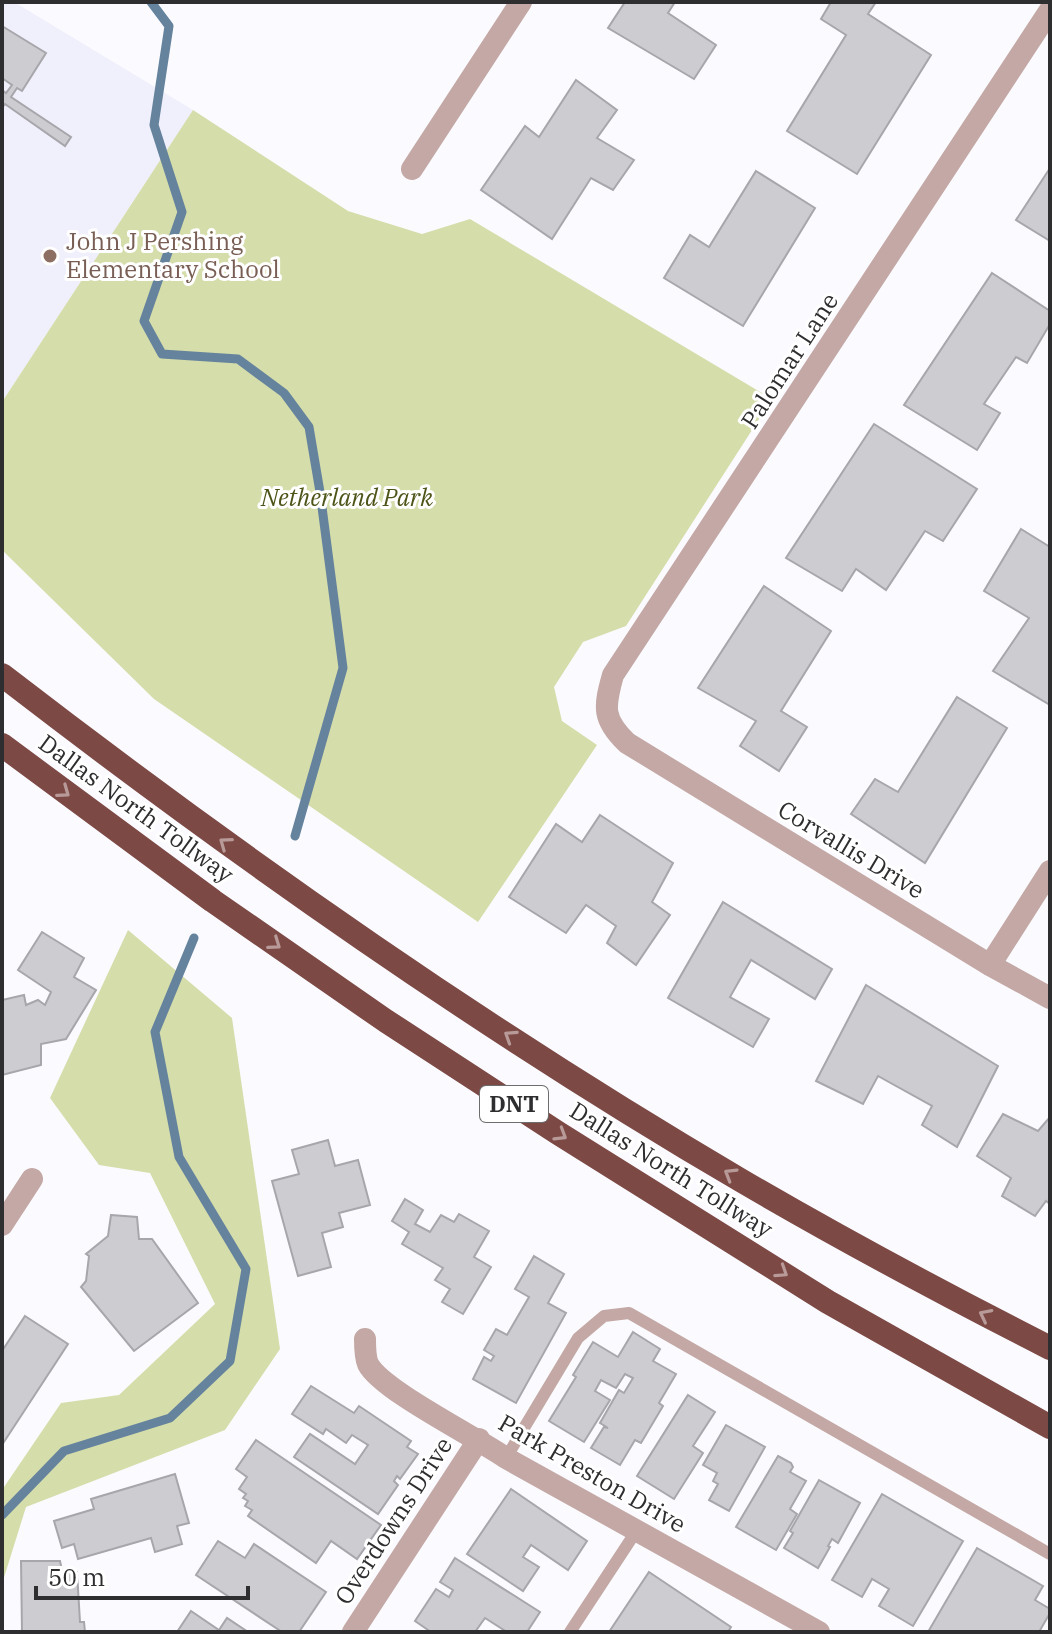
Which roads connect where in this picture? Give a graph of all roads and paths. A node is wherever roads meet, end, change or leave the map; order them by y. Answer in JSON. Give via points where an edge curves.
{"nodes":[{"id":1,"x":521,"y":2,"type":"edge"},
{"id":2,"x":1050,"y":10,"type":"edge"},
{"id":3,"x":412,"y":169,"type":"dead end"},
{"id":4,"x":2,"y":675,"type":"edge"},
{"id":5,"x":627,"y":743,"type":"joint"},
{"id":6,"x":2,"y":745,"type":"edge"},
{"id":7,"x":1050,"y":871,"type":"edge"},
{"id":8,"x":990,"y":965,"type":"junction"},
{"id":9,"x":1050,"y":998,"type":"edge"},
{"id":10,"x":32,"y":1179,"type":"dead end"},
{"id":11,"x":2,"y":1225,"type":"edge"},
{"id":12,"x":365,"y":1339,"type":"dead end"},
{"id":13,"x":1050,"y":1348,"type":"edge"},
{"id":14,"x":1050,"y":1427,"type":"edge"},
{"id":15,"x":479,"y":1439,"type":"junction"},
{"id":16,"x":506,"y":1458,"type":"junction"},
{"id":17,"x":637,"y":1530,"type":"junction"},
{"id":18,"x":1050,"y":1554,"type":"edge"},
{"id":19,"x":787,"y":1624,"type":"edge"},
{"id":20,"x":353,"y":1632,"type":"edge"},
{"id":21,"x":570,"y":1632,"type":"edge"},
{"id":22,"x":819,"y":1632,"type":"edge"}],
"edges":[{"from":1,"to":3,"type":"street"},
{"from":2,"to":5,"type":"street","name":"Palomar Lane","via":[[613,675],[607,699],[610,726]]},
{"from":13,"to":4,"type":"highway","name":"Dallas North Tollway","number":"DNT","one_way":true,"via":[[741,1181],[569,1075],[223,842]]},
{"from":5,"to":8,"type":"street","name":"Corvallis Drive"},
{"from":6,"to":14,"type":"highway","name":"Dallas North Tollway","number":"DNT","one_way":true,"via":[[213,901],[558,1133],[828,1302]]},
{"from":7,"to":8,"type":"street"},
{"from":8,"to":9,"type":"street","name":"Corvallis Drive"},
{"from":10,"to":11,"type":"street"},
{"from":12,"to":15,"type":"street","name":"Park Preston Drive","via":[[367,1363],[385,1385]]},
{"from":15,"to":16,"type":"street","name":"Park Preston Drive"},
{"from":15,"to":20,"type":"street","name":"Overdowns Drive"},
{"from":16,"to":17,"type":"street","name":"Park Preston Drive"},
{"from":16,"to":18,"type":"lane","via":[[578,1338],[604,1316],[629,1313]]},
{"from":17,"to":19,"type":"street","name":"Park Preston Drive"},
{"from":17,"to":21,"type":"lane"},
{"from":19,"to":22,"type":"street","name":"Park Preston Drive"}]}
